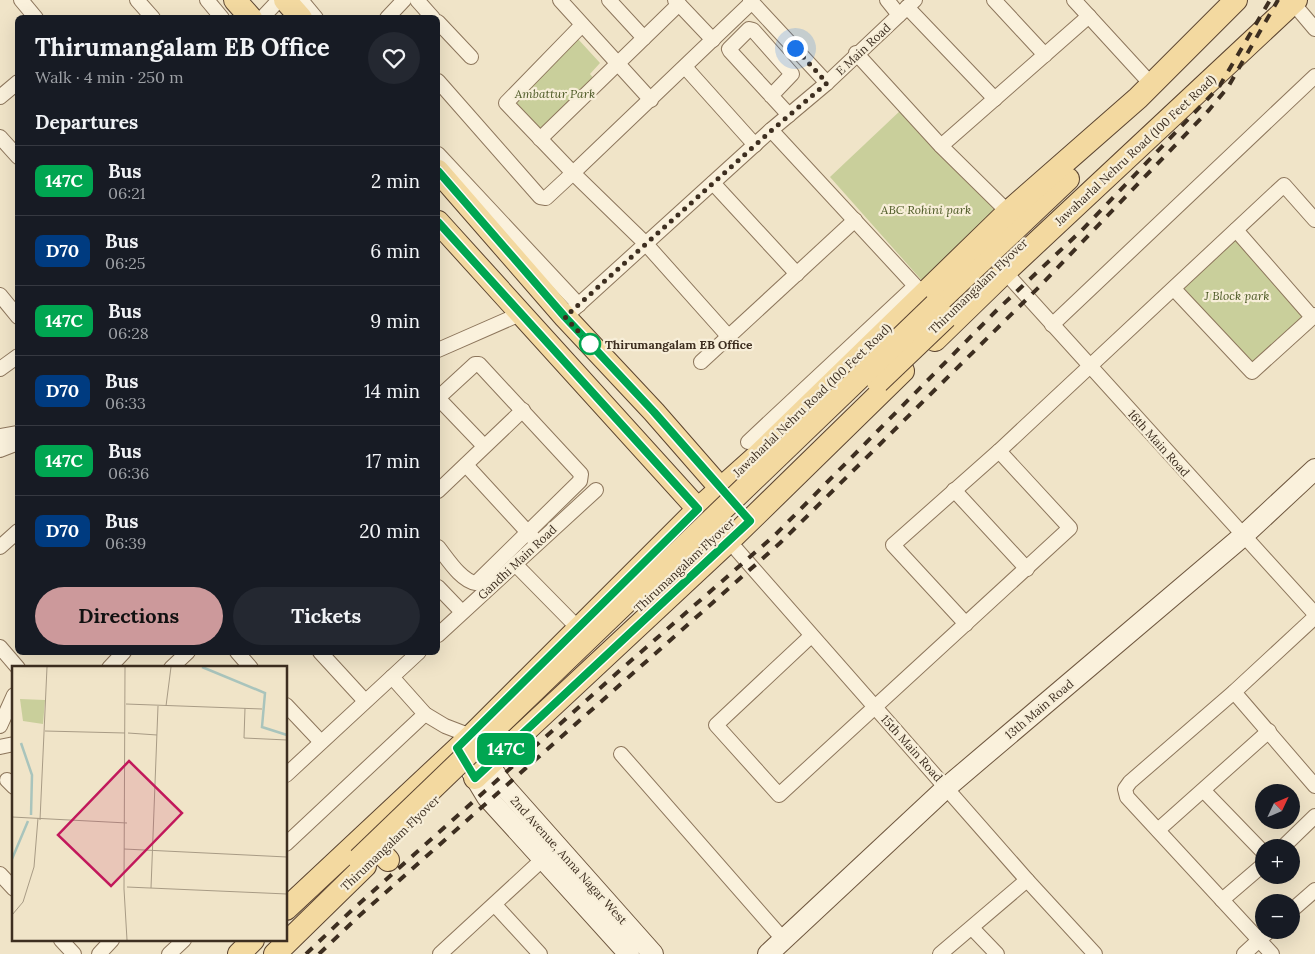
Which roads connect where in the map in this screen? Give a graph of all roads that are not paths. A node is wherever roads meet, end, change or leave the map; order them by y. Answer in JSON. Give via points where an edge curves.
{"nodes":[{"id":1,"x":21,"y":0,"type":"edge"},
{"id":2,"x":138,"y":0,"type":"edge"},
{"id":3,"x":207,"y":0,"type":"edge"},
{"id":4,"x":235,"y":0,"type":"edge"},
{"id":5,"x":279,"y":0,"type":"edge"},
{"id":6,"x":285,"y":0,"type":"edge"},
{"id":7,"x":301,"y":0,"type":"edge"},
{"id":8,"x":404,"y":0,"type":"edge"},
{"id":9,"x":417,"y":0,"type":"edge"},
{"id":10,"x":560,"y":0,"type":"edge"},
{"id":11,"x":610,"y":0,"type":"edge"},
{"id":12,"x":887,"y":0,"type":"edge"},
{"id":13,"x":994,"y":0,"type":"edge"},
{"id":14,"x":1074,"y":0,"type":"edge"},
{"id":15,"x":1236,"y":0,"type":"edge"},
{"id":16,"x":751,"y":1,"type":"edge"},
{"id":17,"x":1295,"y":1,"type":"edge"},
{"id":18,"x":677,"y":2,"type":"edge"},
{"id":19,"x":907,"y":7,"type":"edge"},
{"id":20,"x":34,"y":15,"type":"edge"},
{"id":21,"x":150,"y":15,"type":"edge"},
{"id":22,"x":220,"y":15,"type":"edge"},
{"id":23,"x":248,"y":15,"type":"edge"},
{"id":24,"x":265,"y":15,"type":"edge"},
{"id":25,"x":298,"y":15,"type":"edge"},
{"id":26,"x":314,"y":15,"type":"edge"},
{"id":27,"x":390,"y":15,"type":"edge"},
{"id":28,"x":430,"y":15,"type":"edge"},
{"id":29,"x":1089,"y":16,"type":"junction"},
{"id":30,"x":440,"y":24,"type":"edge"},
{"id":31,"x":773,"y":24,"type":"junction"},
{"id":32,"x":582,"y":25,"type":"junction"},
{"id":33,"x":1315,"y":29,"type":"edge"},
{"id":34,"x":760,"y":37,"type":"junction"},
{"id":35,"x":644,"y":38,"type":"junction"},
{"id":36,"x":713,"y":40,"type":"junction"},
{"id":37,"x":856,"y":53,"type":"junction"},
{"id":38,"x":1045,"y":55,"type":"junction"},
{"id":39,"x":471,"y":58,"type":"dead end"},
{"id":40,"x":616,"y":64,"type":"junction"},
{"id":41,"x":684,"y":67,"type":"junction"},
{"id":42,"x":1315,"y":76,"type":"edge"},
{"id":43,"x":440,"y":83,"type":"edge"},
{"id":44,"x":827,"y":83,"type":"junction"},
{"id":45,"x":15,"y":85,"type":"edge"},
{"id":46,"x":1144,"y":91,"type":"junction"},
{"id":47,"x":771,"y":96,"type":"junction"},
{"id":48,"x":0,"y":98,"type":"edge"},
{"id":49,"x":995,"y":98,"type":"junction"},
{"id":50,"x":651,"y":100,"type":"junction"},
{"id":51,"x":789,"y":115,"type":"junction"},
{"id":52,"x":1165,"y":122,"type":"junction"},
{"id":53,"x":772,"y":130,"type":"junction"},
{"id":54,"x":0,"y":137,"type":"edge"},
{"id":55,"x":540,"y":139,"type":"junction"},
{"id":56,"x":755,"y":144,"type":"junction"},
{"id":57,"x":941,"y":146,"type":"junction"},
{"id":58,"x":15,"y":154,"type":"edge"},
{"id":59,"x":440,"y":156,"type":"edge"},
{"id":60,"x":440,"y":173,"type":"edge"},
{"id":61,"x":573,"y":174,"type":"junction"},
{"id":62,"x":713,"y":183,"type":"junction"},
{"id":63,"x":1008,"y":212,"type":"junction"},
{"id":64,"x":855,"y":220,"type":"junction"},
{"id":65,"x":1315,"y":220,"type":"edge"},
{"id":66,"x":440,"y":224,"type":"edge"},
{"id":67,"x":1236,"y":230,"type":"junction"},
{"id":68,"x":646,"y":244,"type":"junction"},
{"id":69,"x":1004,"y":272,"type":"junction"},
{"id":70,"x":797,"y":274,"type":"junction"},
{"id":71,"x":1174,"y":289,"type":"junction"},
{"id":72,"x":0,"y":295,"type":"edge"},
{"id":73,"x":930,"y":300,"type":"junction"},
{"id":74,"x":572,"y":311,"type":"junction"},
{"id":75,"x":15,"y":312,"type":"edge"},
{"id":76,"x":520,"y":314,"type":"junction"},
{"id":77,"x":1314,"y":316,"type":"edge"},
{"id":78,"x":1052,"y":325,"type":"junction"},
{"id":79,"x":728,"y":336,"type":"junction"},
{"id":80,"x":440,"y":349,"type":"edge"},
{"id":81,"x":15,"y":358,"type":"edge"},
{"id":82,"x":701,"y":362,"type":"dead end"},
{"id":83,"x":1090,"y":366,"type":"junction"},
{"id":84,"x":0,"y":369,"type":"edge"},
{"id":85,"x":440,"y":396,"type":"edge"},
{"id":86,"x":440,"y":400,"type":"edge"},
{"id":87,"x":523,"y":410,"type":"junction"},
{"id":88,"x":788,"y":426,"type":"junction"},
{"id":89,"x":15,"y":434,"type":"edge"},
{"id":90,"x":0,"y":436,"type":"edge"},
{"id":91,"x":748,"y":442,"type":"dead end"},
{"id":92,"x":15,"y":444,"type":"edge"},
{"id":93,"x":484,"y":446,"type":"junction"},
{"id":94,"x":0,"y":450,"type":"edge"},
{"id":95,"x":999,"y":451,"type":"junction"},
{"id":96,"x":816,"y":456,"type":"junction"},
{"id":97,"x":466,"y":465,"type":"junction"},
{"id":98,"x":1315,"y":469,"type":"edge"},
{"id":99,"x":720,"y":488,"type":"junction"},
{"id":100,"x":440,"y":489,"type":"edge"},
{"id":101,"x":596,"y":490,"type":"dead end"},
{"id":102,"x":954,"y":490,"type":"junction"},
{"id":103,"x":698,"y":509,"type":"junction"},
{"id":104,"x":750,"y":521,"type":"junction"},
{"id":105,"x":527,"y":531,"type":"junction"},
{"id":106,"x":15,"y":534,"type":"edge"},
{"id":107,"x":1243,"y":536,"type":"junction"},
{"id":108,"x":729,"y":541,"type":"junction"},
{"id":109,"x":537,"y":543,"type":"junction"},
{"id":110,"x":0,"y":547,"type":"edge"},
{"id":111,"x":440,"y":549,"type":"edge"},
{"id":112,"x":515,"y":564,"type":"junction"},
{"id":113,"x":1027,"y":569,"type":"junction"},
{"id":114,"x":440,"y":588,"type":"edge"},
{"id":115,"x":462,"y":612,"type":"junction"},
{"id":116,"x":1315,"y":616,"type":"edge"},
{"id":117,"x":966,"y":624,"type":"junction"},
{"id":118,"x":579,"y":629,"type":"junction"},
{"id":119,"x":440,"y":633,"type":"edge"},
{"id":120,"x":811,"y":636,"type":"junction"},
{"id":121,"x":0,"y":647,"type":"edge"},
{"id":122,"x":121,"y":655,"type":"edge"},
{"id":123,"x":185,"y":655,"type":"edge"},
{"id":124,"x":240,"y":655,"type":"edge"},
{"id":125,"x":323,"y":655,"type":"edge"},
{"id":126,"x":412,"y":655,"type":"edge"},
{"id":127,"x":16,"y":666,"type":"edge"},
{"id":128,"x":110,"y":666,"type":"edge"},
{"id":129,"x":173,"y":666,"type":"edge"},
{"id":130,"x":249,"y":666,"type":"edge"},
{"id":131,"x":392,"y":678,"type":"junction"},
{"id":132,"x":1234,"y":692,"type":"junction"},
{"id":133,"x":12,"y":699,"type":"edge"},
{"id":134,"x":365,"y":701,"type":"junction"},
{"id":135,"x":288,"y":707,"type":"edge"},
{"id":136,"x":875,"y":708,"type":"junction"},
{"id":137,"x":425,"y":714,"type":"junction"},
{"id":138,"x":0,"y":726,"type":"edge"},
{"id":139,"x":1269,"y":731,"type":"junction"},
{"id":140,"x":321,"y":742,"type":"junction"},
{"id":141,"x":464,"y":742,"type":"junction"},
{"id":142,"x":621,"y":754,"type":"dead end"},
{"id":143,"x":482,"y":770,"type":"junction"},
{"id":144,"x":288,"y":773,"type":"edge"},
{"id":145,"x":1315,"y":786,"type":"edge"},
{"id":146,"x":948,"y":788,"type":"junction"},
{"id":147,"x":1204,"y":790,"type":"junction"},
{"id":148,"x":1315,"y":816,"type":"edge"},
{"id":149,"x":1158,"y":830,"type":"junction"},
{"id":150,"x":365,"y":836,"type":"junction"},
{"id":151,"x":1291,"y":839,"type":"edge"},
{"id":152,"x":288,"y":842,"type":"edge"},
{"id":153,"x":1255,"y":844,"type":"edge"},
{"id":154,"x":543,"y":859,"type":"junction"},
{"id":155,"x":388,"y":860,"type":"dead end"},
{"id":156,"x":362,"y":863,"type":"junction"},
{"id":157,"x":1255,"y":872,"type":"edge"},
{"id":158,"x":0,"y":874,"type":"edge"},
{"id":159,"x":1027,"y":880,"type":"junction"},
{"id":160,"x":12,"y":887,"type":"edge"},
{"id":161,"x":1315,"y":890,"type":"edge"},
{"id":162,"x":1222,"y":900,"type":"junction"},
{"id":163,"x":1300,"y":903,"type":"edge"},
{"id":164,"x":495,"y":905,"type":"junction"},
{"id":165,"x":288,"y":907,"type":"edge"},
{"id":166,"x":288,"y":925,"type":"edge"},
{"id":167,"x":972,"y":928,"type":"junction"},
{"id":168,"x":783,"y":939,"type":"junction"},
{"id":169,"x":288,"y":940,"type":"edge"},
{"id":170,"x":1260,"y":940,"type":"junction"},
{"id":171,"x":63,"y":942,"type":"edge"},
{"id":172,"x":110,"y":942,"type":"edge"},
{"id":173,"x":182,"y":942,"type":"edge"},
{"id":174,"x":251,"y":942,"type":"edge"},
{"id":175,"x":270,"y":942,"type":"edge"},
{"id":176,"x":286,"y":942,"type":"edge"},
{"id":177,"x":446,"y":952,"type":"edge"},
{"id":178,"x":74,"y":954,"type":"edge"},
{"id":179,"x":99,"y":954,"type":"edge"},
{"id":180,"x":169,"y":954,"type":"edge"},
{"id":181,"x":238,"y":954,"type":"edge"},
{"id":182,"x":257,"y":954,"type":"edge"},
{"id":183,"x":275,"y":954,"type":"edge"},
{"id":184,"x":540,"y":954,"type":"edge"},
{"id":185,"x":629,"y":954,"type":"edge"},
{"id":186,"x":653,"y":954,"type":"edge"},
{"id":187,"x":768,"y":954,"type":"edge"},
{"id":188,"x":940,"y":954,"type":"edge"},
{"id":189,"x":997,"y":954,"type":"edge"},
{"id":190,"x":1095,"y":954,"type":"edge"},
{"id":191,"x":1244,"y":954,"type":"edge"},
{"id":192,"x":1272,"y":954,"type":"edge"}],
"edges":[{"from":1,"to":20,"type":"street"},
{"from":2,"to":21,"type":"street"},
{"from":3,"to":22,"type":"street"},
{"from":4,"to":23,"type":"main road"},
{"from":5,"to":24,"type":"street"},
{"from":6,"to":25,"type":"main road"},
{"from":7,"to":26,"type":"street"},
{"from":8,"to":27,"type":"street"},
{"from":9,"to":28,"type":"street"},
{"from":10,"to":32,"type":"street"},
{"from":11,"to":35,"type":"street"},
{"from":12,"to":19,"type":"street"},
{"from":13,"to":38,"type":"street"},
{"from":14,"to":29,"type":"street"},
{"from":15,"to":46,"type":"main road","name":"Jawaharlal Nehru Road (100 Feet Road)"},
{"from":16,"to":31,"type":"street"},
{"from":16,"to":36,"type":"street"},
{"from":17,"to":33,"type":"street"},
{"from":17,"to":52,"type":"main road","name":"Jawaharlal Nehru Road (100 Feet Road)"},
{"from":18,"to":35,"type":"street"},
{"from":18,"to":36,"type":"street"},
{"from":19,"to":37,"type":"street","name":"E Main Road"},
{"from":19,"to":49,"type":"street"},
{"from":29,"to":38,"type":"street"},
{"from":29,"to":46,"type":"street"},
{"from":30,"to":39,"type":"street"},
{"from":31,"to":34,"type":"street"},
{"from":31,"to":44,"type":"street"},
{"from":32,"to":40,"type":"street"},
{"from":32,"to":55,"type":"street","via":[[506,103]]},
{"from":34,"to":47,"type":"street","via":[[792,74]]},
{"from":34,"to":47,"type":"street","via":[[749,29],[729,49]]},
{"from":35,"to":40,"type":"street"},
{"from":36,"to":41,"type":"street"},
{"from":37,"to":44,"type":"street","name":"E Main Road"},
{"from":37,"to":57,"type":"street"},
{"from":38,"to":49,"type":"street"},
{"from":40,"to":50,"type":"street"},
{"from":40,"to":55,"type":"street"},
{"from":41,"to":50,"type":"street"},
{"from":41,"to":56,"type":"street"},
{"from":42,"to":78,"type":"street"},
{"from":43,"to":61,"type":"street","via":[[540,198],[544,200]]},
{"from":44,"to":51,"type":"street","name":"E Main Road"},
{"from":45,"to":48,"type":"street"},
{"from":46,"to":63,"type":"main road","name":"Jawaharlal Nehru Road (100 Feet Road)"},
{"from":46,"to":73,"type":"main road","name":"Thirumangalam Flyover","via":[[1131,118]]},
{"from":47,"to":51,"type":"street"},
{"from":49,"to":57,"type":"street"},
{"from":50,"to":61,"type":"street"},
{"from":51,"to":53,"type":"street","name":"E Main Road"},
{"from":52,"to":69,"type":"main road","name":"Jawaharlal Nehru Road (100 Feet Road)"},
{"from":52,"to":73,"type":"main road","name":"Thirumangalam Flyover","via":[[1138,134]]},
{"from":53,"to":56,"type":"street","name":"E Main Road"},
{"from":53,"to":64,"type":"street"},
{"from":54,"to":58,"type":"street"},
{"from":55,"to":61,"type":"street"},
{"from":56,"to":62,"type":"street","name":"E Main Road"},
{"from":57,"to":63,"type":"street"},
{"from":59,"to":74,"type":"street"},
{"from":60,"to":74,"type":"main road"},
{"from":61,"to":68,"type":"street"},
{"from":62,"to":68,"type":"street","name":"E Main Road"},
{"from":62,"to":70,"type":"street"},
{"from":63,"to":73,"type":"main road","name":"Jawaharlal Nehru Road (100 Feet Road)"},
{"from":64,"to":70,"type":"street"},
{"from":64,"to":73,"type":"street"},
{"from":65,"to":67,"type":"street","via":[[1284,185]]},
{"from":66,"to":76,"type":"main road"},
{"from":67,"to":71,"type":"street"},
{"from":67,"to":77,"type":"street"},
{"from":68,"to":74,"type":"street","name":"E Main Road"},
{"from":68,"to":79,"type":"street"},
{"from":69,"to":78,"type":"street","name":"16th Main Road"},
{"from":69,"to":96,"type":"main road","name":"Jawaharlal Nehru Road (100 Feet Road)"},
{"from":70,"to":79,"type":"street"},
{"from":71,"to":77,"type":"street","via":[[1252,372]]},
{"from":71,"to":83,"type":"street"},
{"from":72,"to":75,"type":"street"},
{"from":73,"to":88,"type":"main road","name":"Jawaharlal Nehru Road (100 Feet Road)"},
{"from":73,"to":91,"type":"street"},
{"from":73,"to":156,"type":"main road","name":"Thirumangalam Flyover","bridge":true},
{"from":74,"to":99,"type":"main road"},
{"from":76,"to":80,"type":"street"},
{"from":76,"to":103,"type":"main road"},
{"from":78,"to":83,"type":"street","name":"16th Main Road"},
{"from":79,"to":82,"type":"street"},
{"from":81,"to":84,"type":"street"},
{"from":83,"to":95,"type":"street"},
{"from":83,"to":107,"type":"street","name":"16th Main Road"},
{"from":85,"to":87,"type":"street","via":[[474,364],[480,364]]},
{"from":86,"to":93,"type":"street"},
{"from":87,"to":93,"type":"street"},
{"from":87,"to":105,"type":"street","via":[[581,474],[580,481]]},
{"from":88,"to":96,"type":"main road"},
{"from":88,"to":99,"type":"main road","name":"Jawaharlal Nehru Road (100 Feet Road)"},
{"from":89,"to":90,"type":"street"},
{"from":92,"to":94,"type":"street"},
{"from":93,"to":97,"type":"street"},
{"from":95,"to":102,"type":"street"},
{"from":95,"to":113,"type":"street","via":[[1070,528]]},
{"from":96,"to":104,"type":"main road","name":"Jawaharlal Nehru Road (100 Feet Road)"},
{"from":97,"to":100,"type":"street"},
{"from":97,"to":105,"type":"street"},
{"from":98,"to":107,"type":"street","name":"13th Main Road"},
{"from":99,"to":103,"type":"main road","name":"Jawaharlal Nehru Road (100 Feet Road)"},
{"from":99,"to":104,"type":"main road"},
{"from":101,"to":109,"type":"street","name":"Gandhi Main Road"},
{"from":102,"to":113,"type":"street"},
{"from":102,"to":117,"type":"street","via":[[893,546]]},
{"from":103,"to":108,"type":"main road"},
{"from":103,"to":118,"type":"main road","name":"Jawaharlal Nehru Road (100 Feet Road)"},
{"from":104,"to":108,"type":"main road","name":"Jawaharlal Nehru Road (100 Feet Road)"},
{"from":105,"to":109,"type":"street"},
{"from":105,"to":111,"type":"street","via":[[476,583],[463,576]]},
{"from":106,"to":110,"type":"street"},
{"from":107,"to":116,"type":"street","name":"16th Main Road"},
{"from":107,"to":146,"type":"street","name":"13th Main Road"},
{"from":108,"to":120,"type":"street","name":"15th Main Road"},
{"from":108,"to":143,"type":"main road","name":"Jawaharlal Nehru Road (100 Feet Road)"},
{"from":109,"to":112,"type":"street","name":"Gandhi Main Road"},
{"from":112,"to":115,"type":"street","name":"Gandhi Main Road"},
{"from":112,"to":118,"type":"street"},
{"from":113,"to":117,"type":"street"},
{"from":114,"to":115,"type":"street"},
{"from":115,"to":119,"type":"street","name":"Gandhi Main Road"},
{"from":116,"to":132,"type":"street"},
{"from":117,"to":136,"type":"street"},
{"from":118,"to":141,"type":"main road","name":"Jawaharlal Nehru Road (100 Feet Road)"},
{"from":120,"to":136,"type":"street","name":"15th Main Road"},
{"from":120,"to":136,"type":"street","via":[[716,725],[722,732],[779,795]]},
{"from":121,"to":127,"type":"street"},
{"from":122,"to":128,"type":"street"},
{"from":123,"to":129,"type":"street"},
{"from":124,"to":130,"type":"street"},
{"from":125,"to":134,"type":"street"},
{"from":126,"to":131,"type":"street"},
{"from":131,"to":134,"type":"street"},
{"from":131,"to":137,"type":"street"},
{"from":132,"to":139,"type":"street"},
{"from":132,"to":149,"type":"street","via":[[1127,784],[1127,797]]},
{"from":133,"to":138,"type":"street"},
{"from":134,"to":140,"type":"street"},
{"from":135,"to":140,"type":"street"},
{"from":136,"to":146,"type":"street","name":"15th Main Road"},
{"from":137,"to":141,"type":"street"},
{"from":137,"to":152,"type":"street"},
{"from":139,"to":145,"type":"street"},
{"from":139,"to":147,"type":"street"},
{"from":140,"to":144,"type":"street"},
{"from":141,"to":143,"type":"street"},
{"from":141,"to":150,"type":"main road","name":"Jawaharlal Nehru Road (100 Feet Road)"},
{"from":142,"to":168,"type":"street"},
{"from":143,"to":154,"type":"street","name":"2nd Avenue, Anna Nagar West","via":[[487,797]]},
{"from":143,"to":186,"type":"street","name":"2nd Avenue, Anna Nagar West","via":[[502,784]]},
{"from":146,"to":159,"type":"street","name":"15th Main Road"},
{"from":146,"to":168,"type":"street","name":"13th Main Road"},
{"from":147,"to":149,"type":"street"},
{"from":147,"to":153,"type":"street"},
{"from":148,"to":151,"type":"street"},
{"from":149,"to":162,"type":"street"},
{"from":150,"to":155,"type":"main road"},
{"from":150,"to":165,"type":"main road","name":"Jawaharlal Nehru Road (100 Feet Road)"},
{"from":154,"to":164,"type":"street"},
{"from":154,"to":185,"type":"street","name":"2nd Avenue, Anna Nagar West"},
{"from":156,"to":166,"type":"main road","name":"Thirumangalam Flyover"},
{"from":156,"to":169,"type":"main road","name":"Thirumangalam Flyover"},
{"from":157,"to":162,"type":"street"},
{"from":158,"to":160,"type":"street"},
{"from":159,"to":167,"type":"street"},
{"from":159,"to":190,"type":"street","name":"15th Main Road"},
{"from":161,"to":163,"type":"street"},
{"from":162,"to":170,"type":"street"},
{"from":164,"to":177,"type":"street"},
{"from":164,"to":184,"type":"street"},
{"from":167,"to":188,"type":"street"},
{"from":167,"to":189,"type":"street"},
{"from":168,"to":187,"type":"street","name":"13th Main Road"},
{"from":170,"to":191,"type":"street"},
{"from":170,"to":192,"type":"street"},
{"from":171,"to":178,"type":"street"},
{"from":172,"to":179,"type":"street"},
{"from":173,"to":180,"type":"street"},
{"from":174,"to":181,"type":"main road"},
{"from":175,"to":182,"type":"main road"},
{"from":176,"to":183,"type":"main road","name":"Thirumangalam Flyover"}]}
